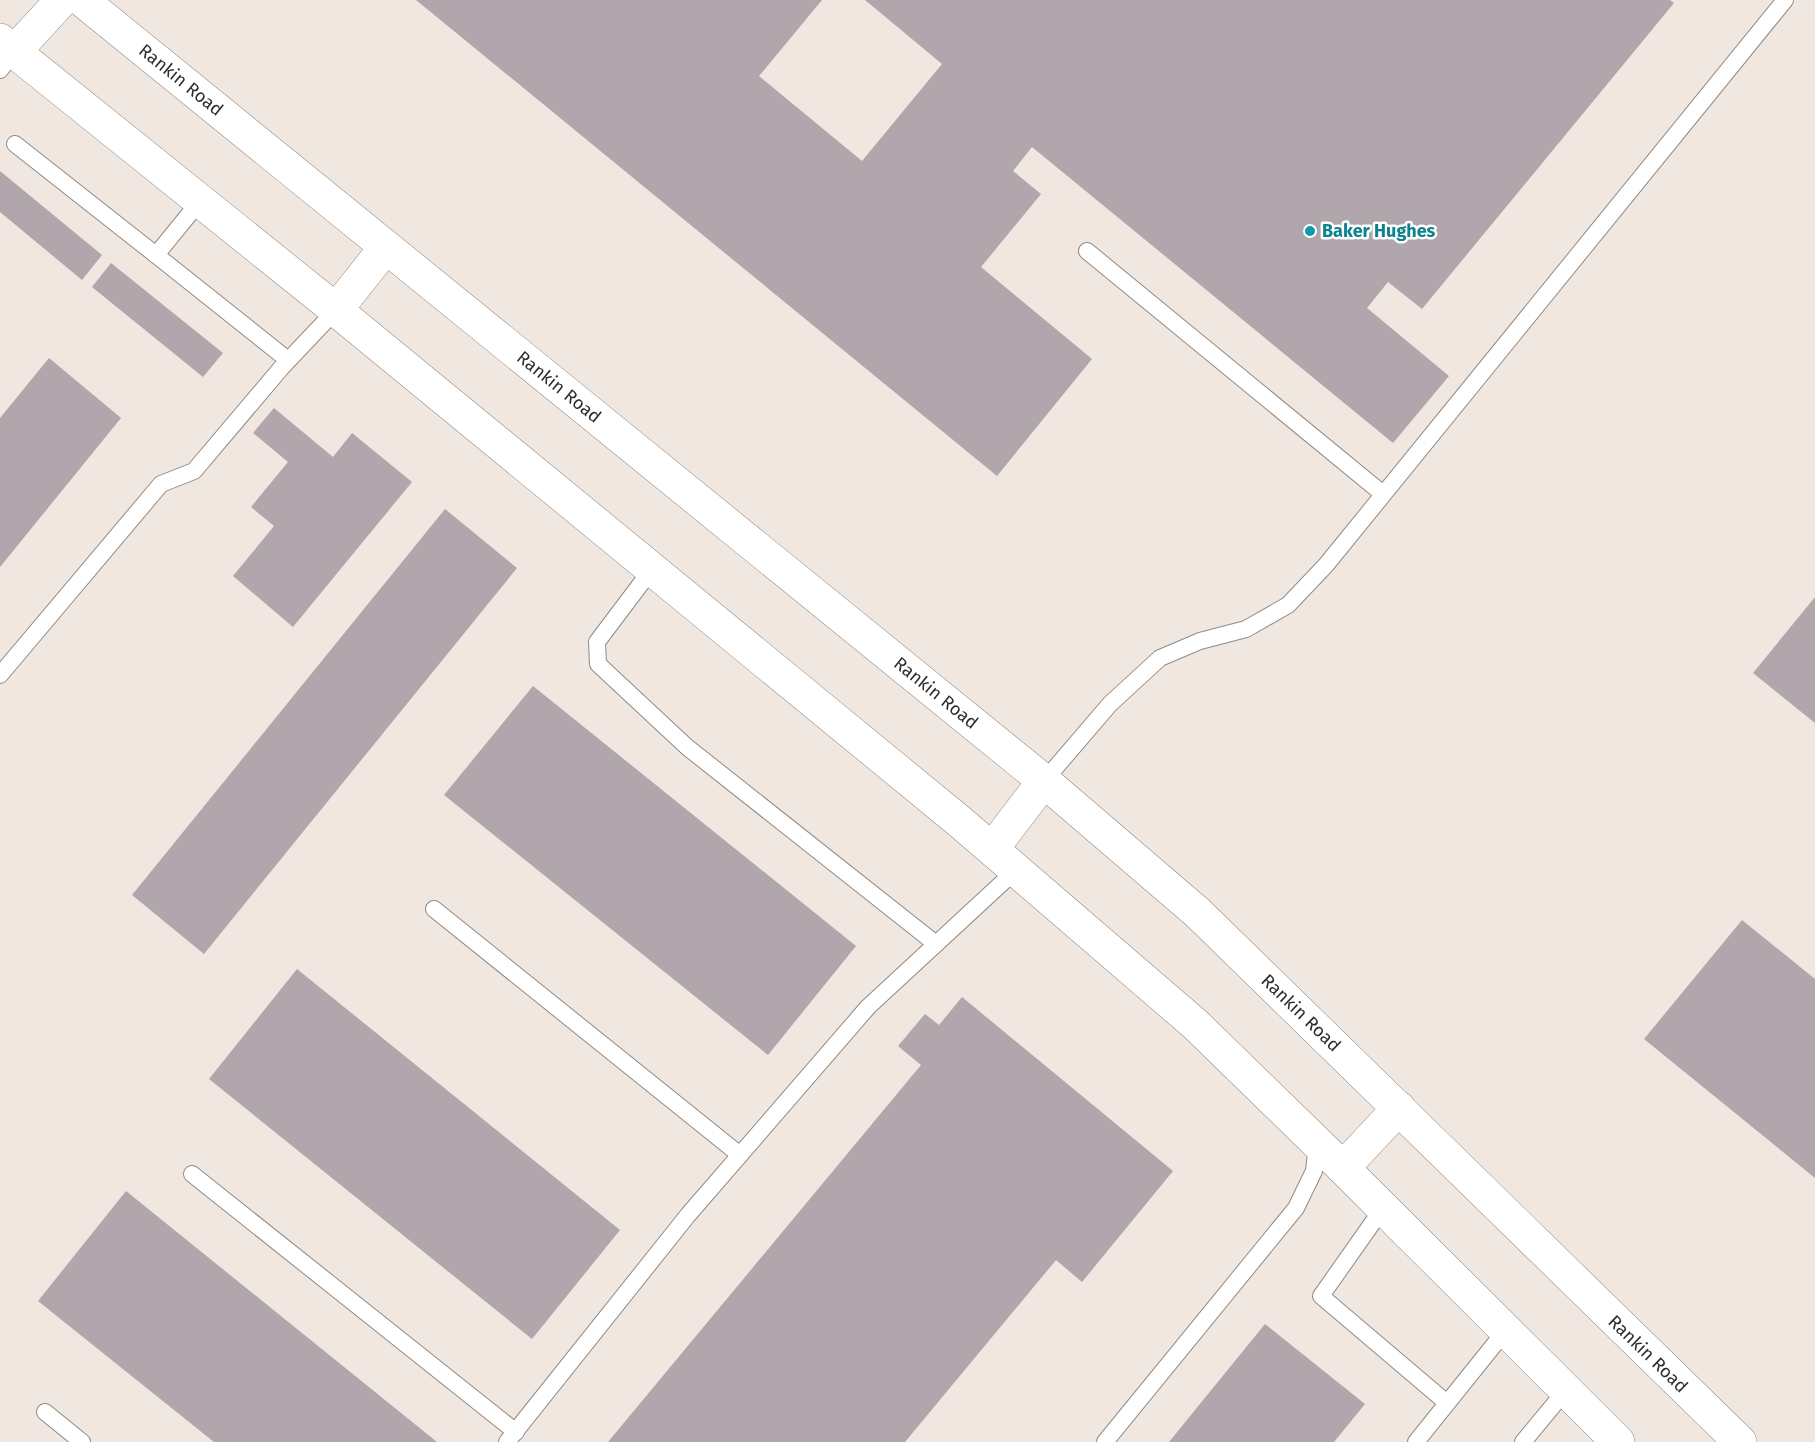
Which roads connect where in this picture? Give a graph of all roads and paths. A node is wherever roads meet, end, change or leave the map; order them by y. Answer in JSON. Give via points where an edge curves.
{"nodes":[{"id":1,"x":62,"y":0,"type":"edge"},
{"id":2,"x":82,"y":0,"type":"edge"},
{"id":3,"x":1785,"y":0,"type":"edge"},
{"id":4,"x":5,"y":54,"type":"edge"},
{"id":5,"x":15,"y":144,"type":"dead end"},
{"id":6,"x":200,"y":201,"type":"junction"},
{"id":7,"x":386,"y":247,"type":"junction"},
{"id":8,"x":1086,"y":251,"type":"dead end"},
{"id":9,"x":156,"y":255,"type":"junction"},
{"id":10,"x":336,"y":310,"type":"junction"},
{"id":11,"x":288,"y":360,"type":"junction"},
{"id":12,"x":1383,"y":494,"type":"junction"},
{"id":13,"x":652,"y":569,"type":"junction"},
{"id":14,"x":0,"y":675,"type":"edge"},
{"id":15,"x":1044,"y":781,"type":"junction"},
{"id":16,"x":992,"y":849,"type":"junction"},
{"id":17,"x":1016,"y":870,"type":"junction"},
{"id":18,"x":434,"y":909,"type":"dead end"},
{"id":19,"x":936,"y":944,"type":"junction"},
{"id":20,"x":1399,"y":1108,"type":"junction"},
{"id":21,"x":1317,"y":1143,"type":"junction"},
{"id":22,"x":740,"y":1155,"type":"junction"},
{"id":23,"x":1343,"y":1168,"type":"junction"},
{"id":24,"x":192,"y":1174,"type":"dead end"},
{"id":25,"x":1383,"y":1208,"type":"junction"},
{"id":26,"x":1506,"y":1330,"type":"junction"},
{"id":27,"x":1566,"y":1390,"type":"junction"},
{"id":28,"x":1447,"y":1403,"type":"junction"},
{"id":29,"x":45,"y":1412,"type":"dead end"},
{"id":30,"x":512,"y":1437,"type":"edge"},
{"id":31,"x":82,"y":1442,"type":"edge"},
{"id":32,"x":1105,"y":1442,"type":"edge"},
{"id":33,"x":1416,"y":1442,"type":"edge"},
{"id":34,"x":1523,"y":1442,"type":"edge"},
{"id":35,"x":1618,"y":1442,"type":"edge"},
{"id":36,"x":1740,"y":1442,"type":"edge"}],
"edges":[{"from":1,"to":4,"type":"main road"},
{"from":2,"to":7,"type":"main road","name":"Rankin Road"},
{"from":3,"to":12,"type":"lane"},
{"from":4,"to":6,"type":"main road"},
{"from":5,"to":9,"type":"lane"},
{"from":6,"to":9,"type":"lane"},
{"from":6,"to":10,"type":"main road"},
{"from":7,"to":10,"type":"main road"},
{"from":7,"to":15,"type":"main road","name":"Rankin Road"},
{"from":8,"to":12,"type":"lane"},
{"from":9,"to":11,"type":"lane"},
{"from":10,"to":11,"type":"lane"},
{"from":10,"to":13,"type":"main road"},
{"from":11,"to":14,"type":"lane","via":[[194,471],[161,484]]},
{"from":12,"to":15,"type":"lane","via":[[1288,605],[1246,629],[1200,641],[1160,658],[1110,704]]},
{"from":13,"to":16,"type":"main road"},
{"from":13,"to":19,"type":"lane","via":[[597,642],[598,664],[687,747]]},
{"from":15,"to":16,"type":"main road"},
{"from":15,"to":20,"type":"main road","name":"Rankin Road","via":[[1198,913]]},
{"from":16,"to":17,"type":"main road"},
{"from":17,"to":19,"type":"lane"},
{"from":17,"to":21,"type":"main road","via":[[1195,1024]]},
{"from":18,"to":22,"type":"lane"},
{"from":19,"to":22,"type":"lane","via":[[868,1007]]},
{"from":20,"to":23,"type":"main road"},
{"from":20,"to":36,"type":"main road","name":"Rankin Road"},
{"from":21,"to":23,"type":"main road"},
{"from":21,"to":32,"type":"lane","via":[[1314,1171],[1296,1208]]},
{"from":22,"to":30,"type":"lane"},
{"from":23,"to":25,"type":"main road"},
{"from":24,"to":30,"type":"lane"},
{"from":25,"to":26,"type":"main road"},
{"from":25,"to":28,"type":"lane","via":[[1321,1296]]},
{"from":26,"to":27,"type":"main road"},
{"from":26,"to":28,"type":"lane"},
{"from":27,"to":34,"type":"lane"},
{"from":27,"to":35,"type":"main road"},
{"from":28,"to":33,"type":"lane"},
{"from":29,"to":31,"type":"lane"}]}
